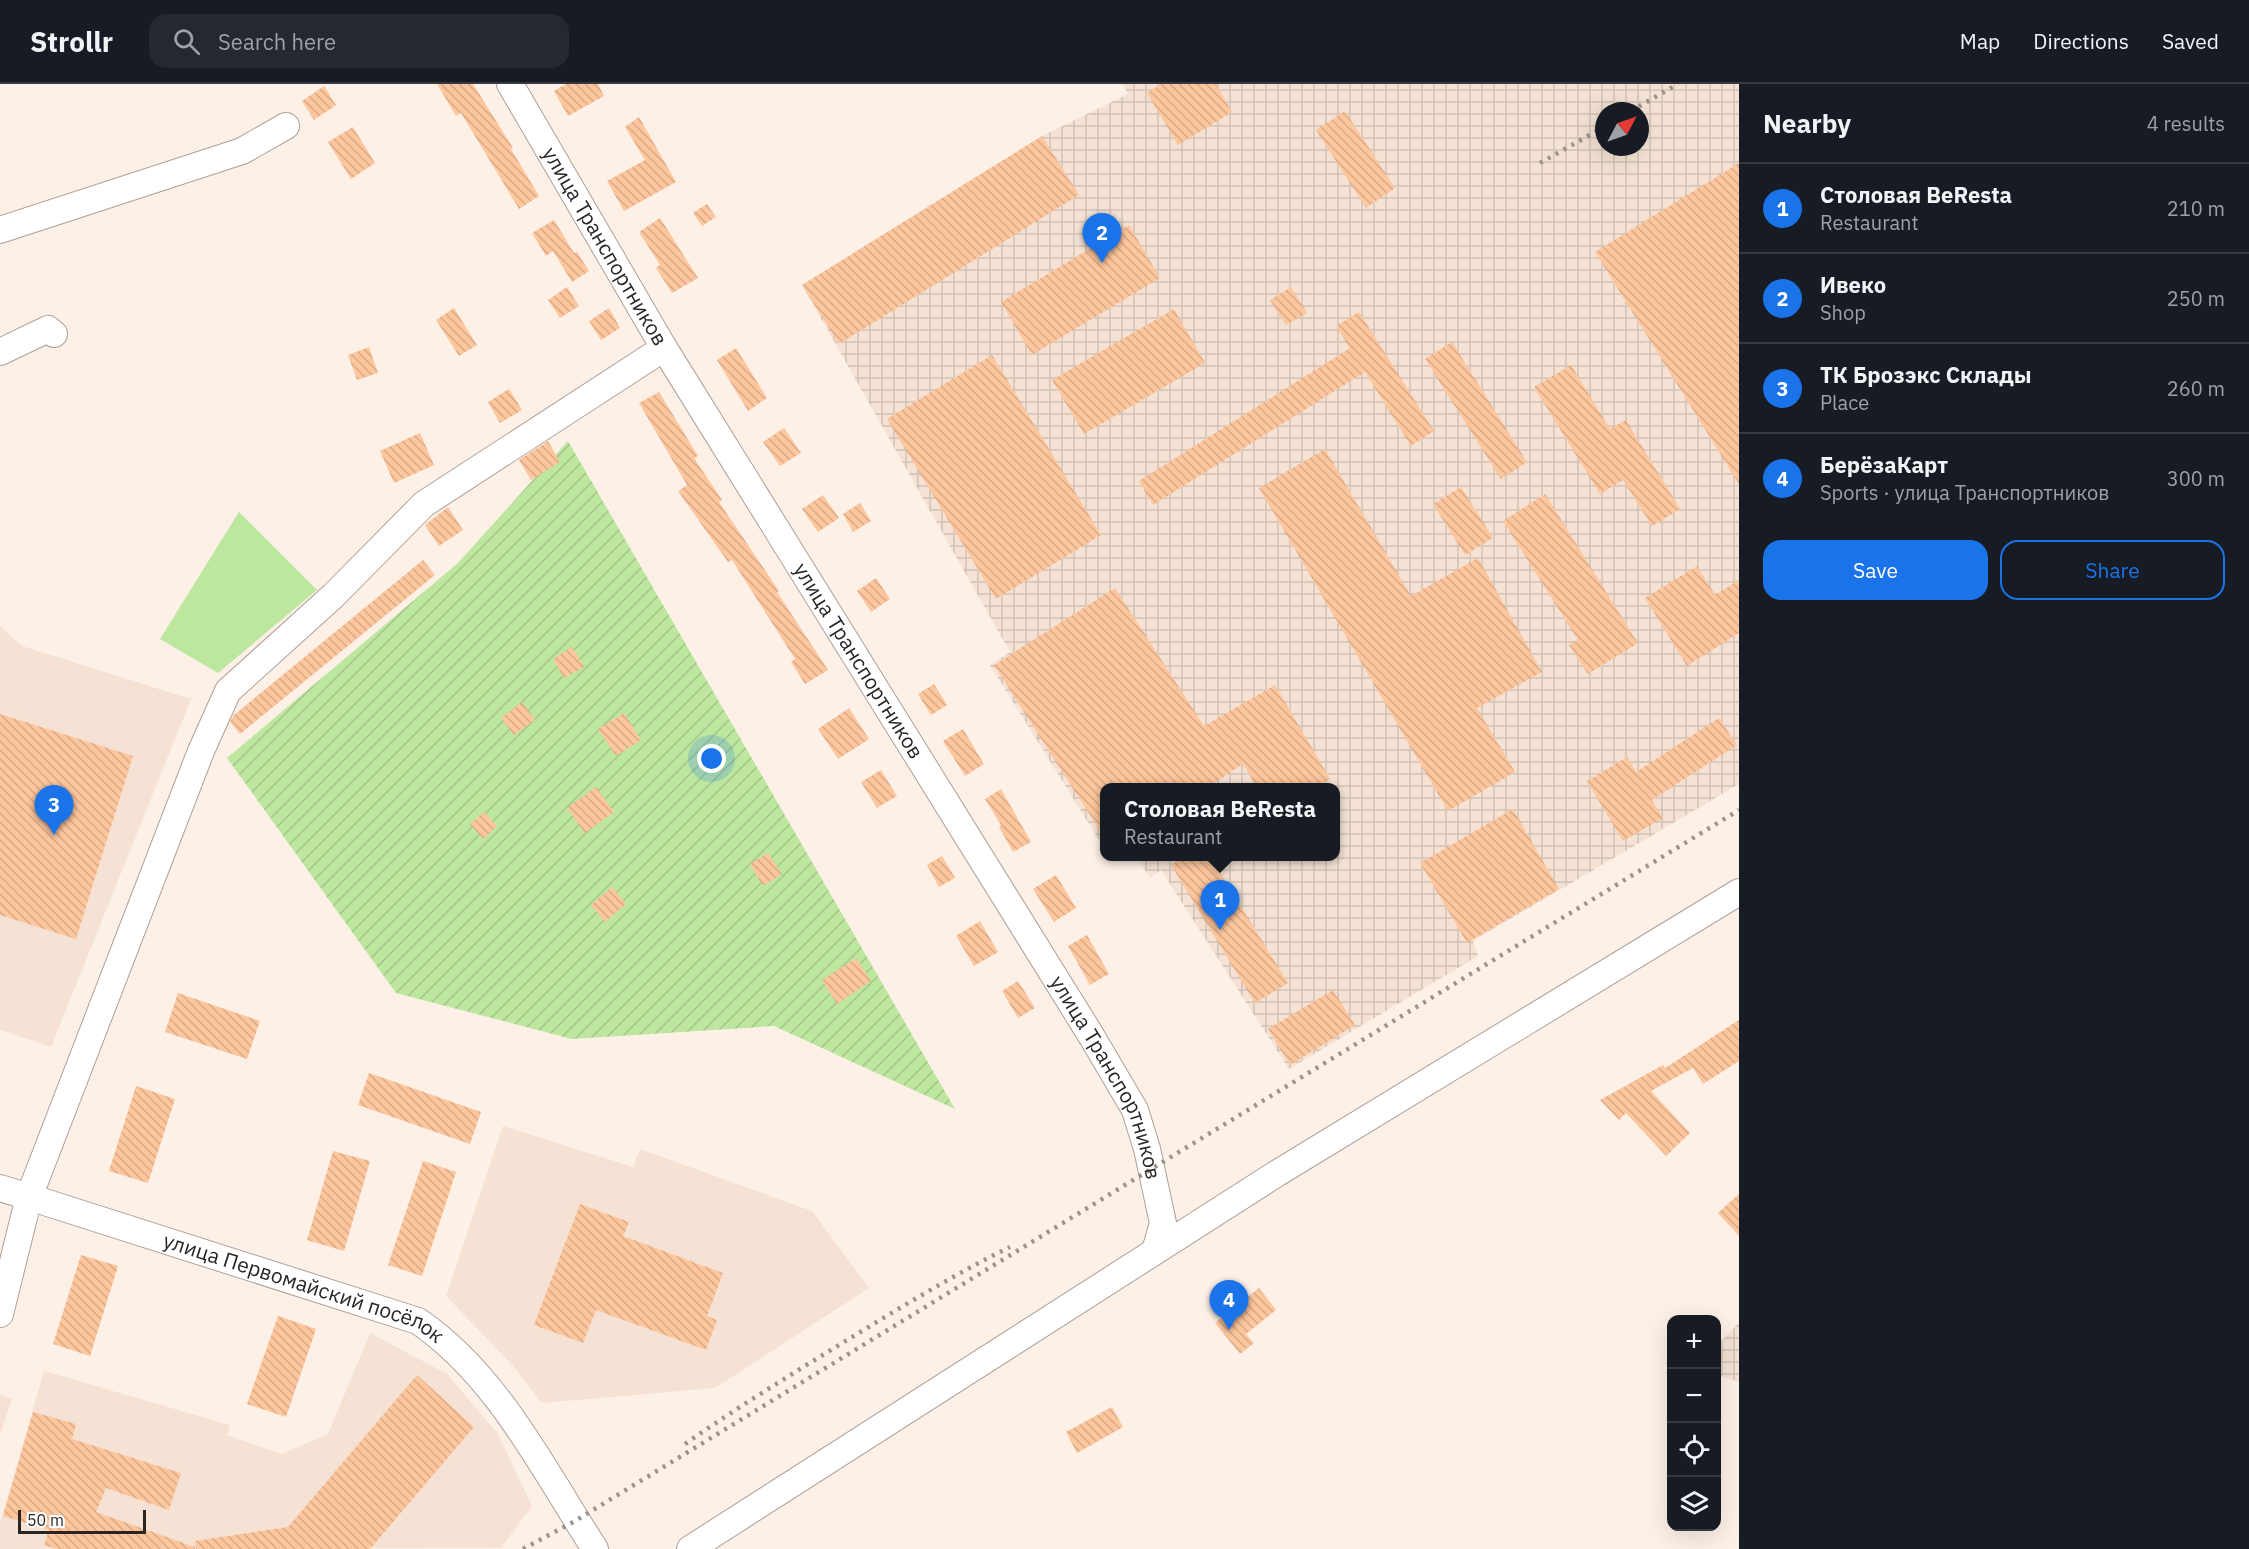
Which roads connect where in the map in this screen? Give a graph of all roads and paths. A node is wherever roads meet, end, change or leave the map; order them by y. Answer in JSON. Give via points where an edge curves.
{"nodes":[{"id":1,"x":510,"y":84,"type":"edge"},
{"id":2,"x":286,"y":126,"type":"dead end"},
{"id":3,"x":0,"y":230,"type":"edge"},
{"id":4,"x":54,"y":334,"type":"dead end"},
{"id":5,"x":664,"y":348,"type":"junction"},
{"id":6,"x":0,"y":352,"type":"edge"},
{"id":7,"x":1739,"y":892,"type":"edge"},
{"id":8,"x":0,"y":1188,"type":"edge"},
{"id":9,"x":29,"y":1197,"type":"junction"},
{"id":10,"x":1155,"y":1251,"type":"junction"},
{"id":11,"x":0,"y":1314,"type":"edge"},
{"id":12,"x":595,"y":1549,"type":"edge"},
{"id":13,"x":690,"y":1549,"type":"edge"}],
"edges":[{"from":1,"to":5,"type":"street","name":"улица Транспортников"},
{"from":2,"to":3,"type":"street","via":[[242,151]]},
{"from":4,"to":6,"type":"street","via":[[48,329]]},
{"from":5,"to":9,"type":"street","via":[[424,504],[333,596],[228,691],[201,751]]},
{"from":5,"to":10,"type":"street","name":"улица Транспортников","via":[[1135,1110],[1163,1223]]},
{"from":7,"to":10,"type":"street"},
{"from":8,"to":9,"type":"street","name":"улица Первомайский посёлок"},
{"from":9,"to":11,"type":"street"},
{"from":9,"to":12,"type":"street","name":"улица Первомайский посёлок","via":[[418,1321],[466,1361],[506,1410]]},
{"from":10,"to":13,"type":"street"}]}
